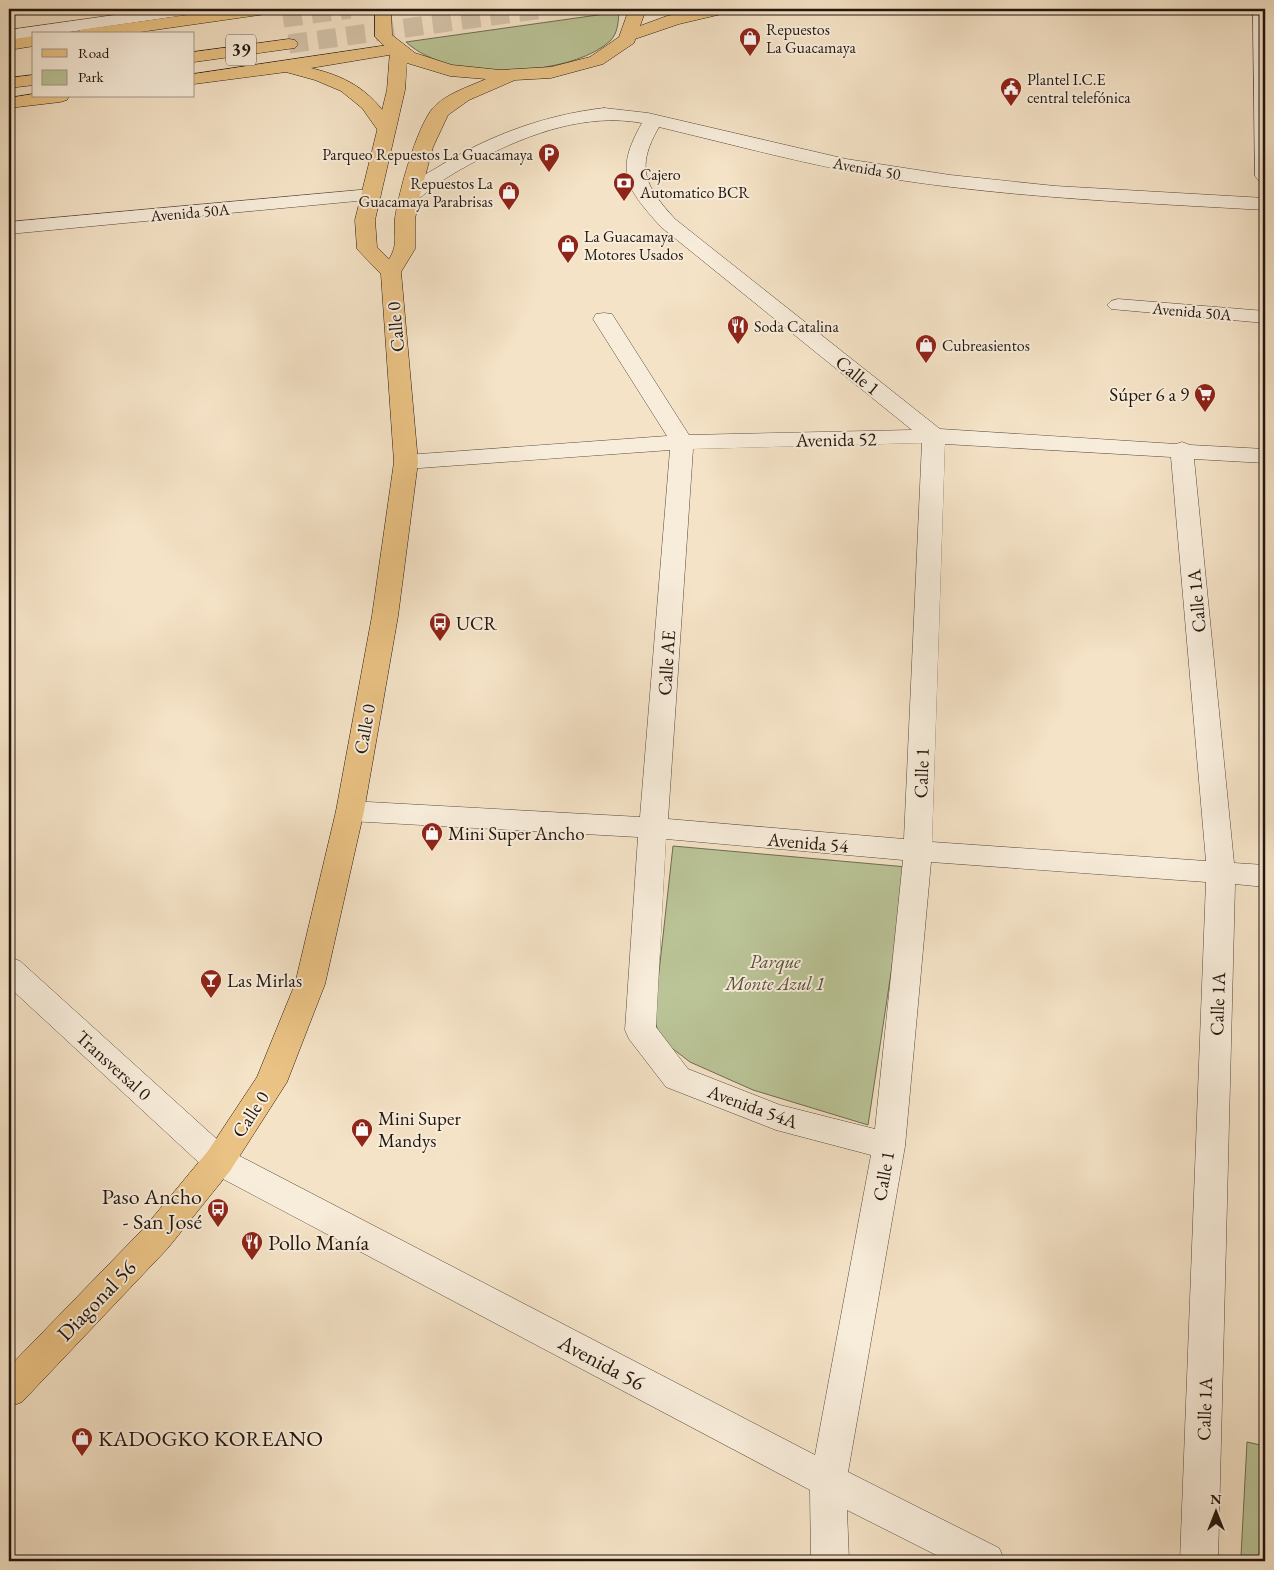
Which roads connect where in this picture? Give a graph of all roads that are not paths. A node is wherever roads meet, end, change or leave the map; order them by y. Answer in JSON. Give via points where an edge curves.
{"nodes":[{"id":1,"x":192,"y":9,"type":"edge"},
{"id":2,"x":266,"y":9,"type":"tunnel mouth"},
{"id":3,"x":383,"y":9,"type":"edge"},
{"id":4,"x":637,"y":9,"type":"edge"},
{"id":5,"x":720,"y":9,"type":"edge"},
{"id":6,"x":1261,"y":9,"type":"edge"},
{"id":7,"x":283,"y":18,"type":"tunnel mouth"},
{"id":8,"x":100,"y":32,"type":"edge"},
{"id":9,"x":184,"y":32,"type":"edge"},
{"id":10,"x":9,"y":34,"type":"edge"},
{"id":11,"x":632,"y":35,"type":"junction"},
{"id":12,"x":32,"y":41,"type":"edge"},
{"id":13,"x":289,"y":44,"type":"tunnel mouth"},
{"id":14,"x":9,"y":45,"type":"edge"},
{"id":15,"x":397,"y":50,"type":"junction"},
{"id":16,"x":32,"y":53,"type":"edge"},
{"id":17,"x":9,"y":56,"type":"edge"},
{"id":18,"x":195,"y":57,"type":"edge"},
{"id":19,"x":284,"y":67,"type":"junction"},
{"id":20,"x":509,"y":76,"type":"junction"},
{"id":21,"x":195,"y":79,"type":"edge"},
{"id":22,"x":32,"y":80,"type":"edge"},
{"id":23,"x":9,"y":84,"type":"edge"},
{"id":24,"x":45,"y":98,"type":"edge"},
{"id":25,"x":9,"y":103,"type":"edge"},
{"id":26,"x":654,"y":121,"type":"junction"},
{"id":27,"x":386,"y":128,"type":"junction"},
{"id":28,"x":423,"y":146,"type":"junction"},
{"id":29,"x":479,"y":152,"type":"junction"},
{"id":30,"x":1265,"y":176,"type":"edge"},
{"id":31,"x":410,"y":194,"type":"junction"},
{"id":32,"x":371,"y":195,"type":"junction"},
{"id":33,"x":1265,"y":201,"type":"edge"},
{"id":34,"x":9,"y":228,"type":"edge"},
{"id":35,"x":391,"y":272,"type":"junction"},
{"id":36,"x":1118,"y":305,"type":"dead end"},
{"id":37,"x":1265,"y":317,"type":"edge"},
{"id":38,"x":604,"y":319,"type":"dead end"},
{"id":39,"x":934,"y":436,"type":"junction"},
{"id":40,"x":682,"y":442,"type":"junction"},
{"id":41,"x":1182,"y":449,"type":"junction"},
{"id":42,"x":1265,"y":456,"type":"edge"},
{"id":43,"x":406,"y":462,"type":"junction"},
{"id":44,"x":350,"y":811,"type":"junction"},
{"id":45,"x":653,"y":828,"type":"junction"},
{"id":46,"x":918,"y":851,"type":"junction"},
{"id":47,"x":1221,"y":872,"type":"junction"},
{"id":48,"x":1265,"y":876,"type":"edge"},
{"id":49,"x":9,"y":969,"type":"edge"},
{"id":50,"x":640,"y":1030,"type":"joint"},
{"id":51,"x":888,"y":1146,"type":"junction"},
{"id":52,"x":219,"y":1161,"type":"junction"},
{"id":53,"x":9,"y":1391,"type":"edge"},
{"id":54,"x":828,"y":1481,"type":"junction"},
{"id":55,"x":830,"y":1561,"type":"edge"},
{"id":56,"x":986,"y":1561,"type":"edge"},
{"id":57,"x":1199,"y":1561,"type":"edge"}],
"edges":[{"from":1,"to":10,"type":"street"},
{"from":2,"to":8,"type":"main road"},
{"from":3,"to":15,"type":"main road","via":[[381,30]]},
{"from":4,"to":11,"type":"main road","via":[[638,22]]},
{"from":5,"to":11,"type":"main road","via":[[673,20]]},
{"from":6,"to":30,"type":"street"},
{"from":7,"to":9,"type":"main road","number":"39"},
{"from":11,"to":20,"type":"main road","via":[[618,48],[589,62],[541,74]]},
{"from":12,"to":14,"type":"main road"},
{"from":13,"to":18,"type":"main road","number":"39"},
{"from":15,"to":19,"type":"main road"},
{"from":15,"to":20,"type":"main road","via":[[419,62],[446,70]]},
{"from":15,"to":27,"type":"main road","via":[[396,90]]},
{"from":16,"to":17,"type":"main road"},
{"from":19,"to":21,"type":"main road"},
{"from":19,"to":27,"type":"main road","via":[[332,80],[362,96],[377,111]]},
{"from":20,"to":28,"type":"main road","via":[[462,96],[440,112]]},
{"from":22,"to":23,"type":"main road"},
{"from":24,"to":25,"type":"main road"},
{"from":26,"to":29,"type":"street","name":"Avenida 50","via":[[607,114],[580,116]]},
{"from":26,"to":33,"type":"street","name":"Avenida 50","via":[[846,165],[924,178],[1007,188]]},
{"from":26,"to":39,"type":"street","name":"Calle 1","via":[[637,151],[636,178],[650,203],[668,223]]},
{"from":27,"to":32,"type":"main road"},
{"from":28,"to":29,"type":"street","name":"Avenida 50","via":[[450,152]]},
{"from":28,"to":31,"type":"main road"},
{"from":29,"to":31,"type":"street","name":"Avenida 50","via":[[440,171]]},
{"from":31,"to":35,"type":"main road","via":[[405,220],[405,249]]},
{"from":32,"to":34,"type":"street","name":"Avenida 50A"},
{"from":32,"to":35,"type":"main road","via":[[366,220],[366,250]]},
{"from":35,"to":43,"type":"main road","name":"Calle 0"},
{"from":36,"to":37,"type":"street","name":"Avenida 50A"},
{"from":38,"to":40,"type":"street"},
{"from":39,"to":40,"type":"street","name":"Avenida 52"},
{"from":39,"to":41,"type":"street","name":"Avenida 52"},
{"from":39,"to":46,"type":"street","name":"Calle 1"},
{"from":40,"to":43,"type":"street","name":"Avenida 52"},
{"from":40,"to":45,"type":"street","name":"Calle AE"},
{"from":41,"to":42,"type":"street","name":"Avenida 52"},
{"from":41,"to":47,"type":"street","name":"Calle 1A"},
{"from":43,"to":44,"type":"main road","name":"Calle 0","via":[[385,616]]},
{"from":44,"to":45,"type":"street","name":"Avenida 54"},
{"from":44,"to":52,"type":"main road","name":"Calle 0","via":[[310,984],[271,1082]]},
{"from":45,"to":46,"type":"street","name":"Avenida 54"},
{"from":45,"to":50,"type":"street","name":"Calle AE"},
{"from":46,"to":47,"type":"street","name":"Avenida 54"},
{"from":46,"to":51,"type":"street","name":"Calle 1"},
{"from":47,"to":48,"type":"street","name":"Avenida 54"},
{"from":47,"to":57,"type":"street","name":"Calle 1A"},
{"from":49,"to":52,"type":"street","name":"Transversal 0"},
{"from":50,"to":51,"type":"street","name":"Avenida 54A","via":[[677,1078],[776,1117]]},
{"from":51,"to":54,"type":"street","name":"Calle 1"},
{"from":52,"to":53,"type":"main road","name":"Diagonal 56","via":[[156,1238]]},
{"from":52,"to":54,"type":"street","name":"Avenida 56"},
{"from":54,"to":55,"type":"street","name":"Calle 1"},
{"from":54,"to":56,"type":"street","name":"Avenida 56"}]}
